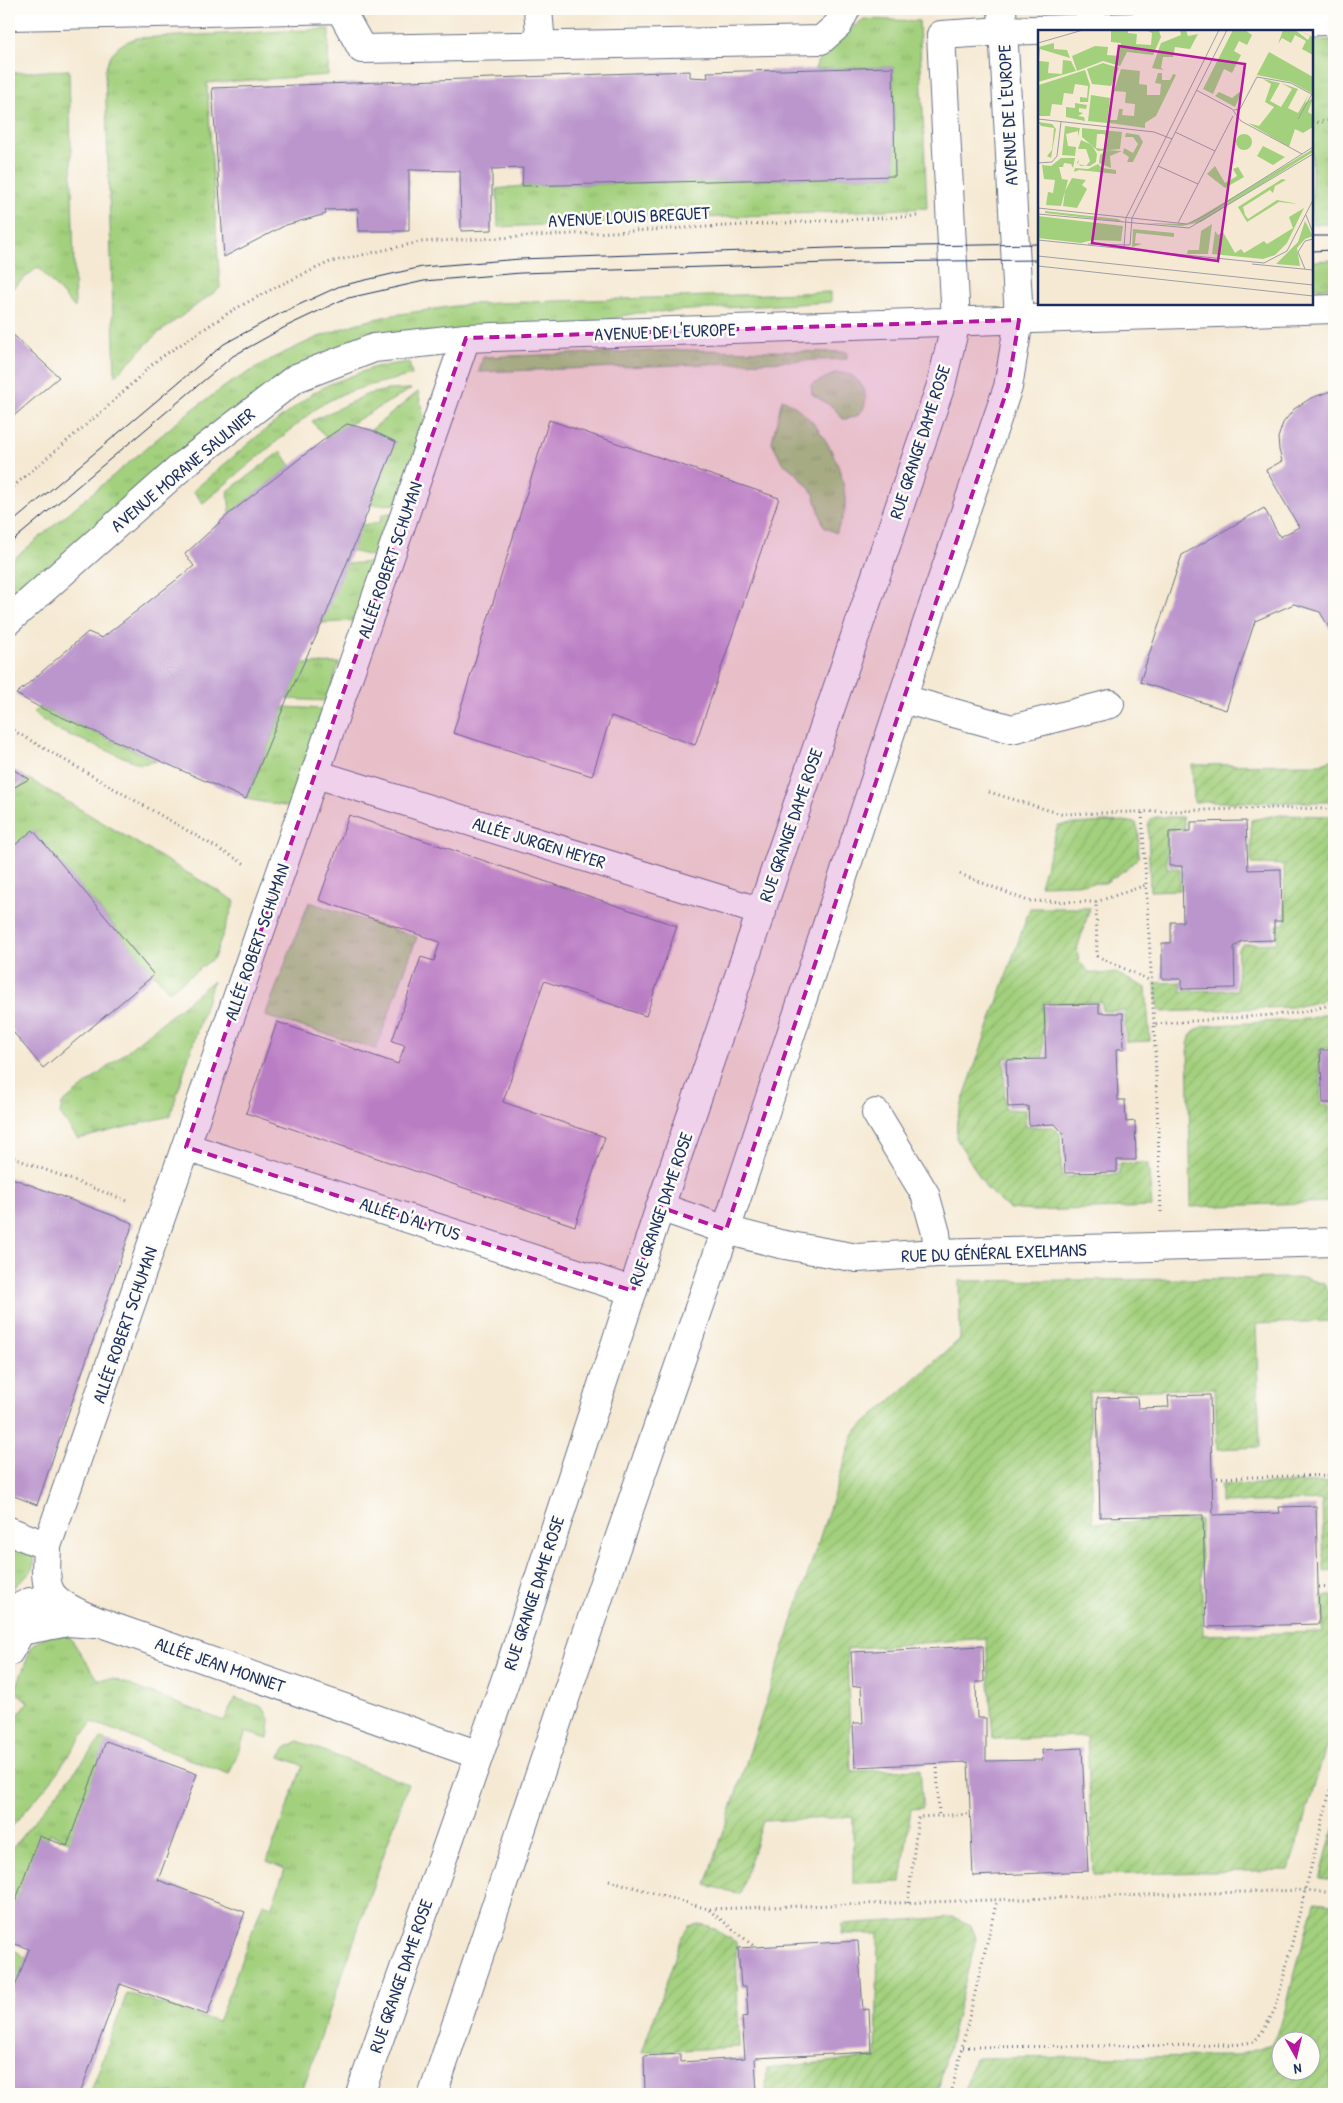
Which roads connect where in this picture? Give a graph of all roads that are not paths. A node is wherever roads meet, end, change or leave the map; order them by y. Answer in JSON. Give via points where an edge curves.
{"nodes":[{"id":1,"x":340,"y":9,"type":"edge"},
{"id":2,"x":347,"y":9,"type":"edge"},
{"id":3,"x":538,"y":9,"type":"edge"},
{"id":4,"x":846,"y":9,"type":"edge"},
{"id":5,"x":9,"y":16,"type":"edge"},
{"id":6,"x":1334,"y":16,"type":"edge"},
{"id":7,"x":1003,"y":20,"type":"edge"},
{"id":8,"x":541,"y":45,"type":"junction"},
{"id":9,"x":1334,"y":309,"type":"edge"},
{"id":10,"x":1019,"y":320,"type":"junction"},
{"id":11,"x":956,"y":322,"type":"junction"},
{"id":12,"x":466,"y":338,"type":"junction"},
{"id":13,"x":374,"y":348,"type":"joint"},
{"id":14,"x":9,"y":620,"type":"edge"},
{"id":15,"x":903,"y":699,"type":"junction"},
{"id":16,"x":1110,"y":704,"type":"dead end"},
{"id":17,"x":316,"y":774,"type":"junction"},
{"id":18,"x":762,"y":912,"type":"junction"},
{"id":19,"x":876,"y":1113,"type":"dead end"},
{"id":20,"x":186,"y":1147,"type":"junction"},
{"id":21,"x":660,"y":1207,"type":"junction"},
{"id":22,"x":726,"y":1230,"type":"junction"},
{"id":23,"x":1334,"y":1242,"type":"edge"},
{"id":24,"x":938,"y":1254,"type":"junction"},
{"id":25,"x":633,"y":1291,"type":"junction"},
{"id":26,"x":9,"y":1531,"type":"edge"},
{"id":27,"x":47,"y":1546,"type":"junction"},
{"id":28,"x":56,"y":1600,"type":"junction"},
{"id":29,"x":9,"y":1612,"type":"edge"},
{"id":30,"x":107,"y":1625,"type":"junction"},
{"id":31,"x":9,"y":1652,"type":"edge"},
{"id":32,"x":479,"y":1755,"type":"junction"},
{"id":33,"x":360,"y":2094,"type":"edge"},
{"id":34,"x":433,"y":2094,"type":"edge"}],
"edges":[{"from":1,"to":2,"type":"street"},
{"from":1,"to":5,"type":"street"},
{"from":1,"to":8,"type":"street","via":[[362,49]]},
{"from":3,"to":8,"type":"street"},
{"from":4,"to":8,"type":"street","via":[[838,25],[821,40]]},
{"from":6,"to":7,"type":"street","name":"AVENUE DE L'EUROPE","via":[[1325,21]]},
{"from":7,"to":10,"type":"street","name":"AVENUE DE L'EUROPE"},
{"from":7,"to":11,"type":"street","name":"AVENUE DE L'EUROPE","via":[[940,35]]},
{"from":9,"to":10,"type":"street","name":"AVENUE DE L'EUROPE"},
{"from":10,"to":11,"type":"street","name":"AVENUE DE L'EUROPE"},
{"from":10,"to":15,"type":"street","via":[[1008,387]]},
{"from":11,"to":12,"type":"street","name":"AVENUE DE L'EUROPE"},
{"from":11,"to":18,"type":"street","name":"RUE GRANGE DAME ROSE","via":[[941,385]]},
{"from":12,"to":13,"type":"street","name":"AVENUE DE L'EUROPE"},
{"from":12,"to":17,"type":"street","name":"ALLÉE ROBERT SCHUMAN"},
{"from":13,"to":14,"type":"street","name":"AVENUE MORANE SAULNIER","via":[[296,378],[188,461]]},
{"from":15,"to":16,"type":"street","via":[[1012,729]]},
{"from":15,"to":22,"type":"street"},
{"from":17,"to":18,"type":"street","name":"ALLÉE JURGEN HEYER"},
{"from":17,"to":20,"type":"street","name":"ALLÉE ROBERT SCHUMAN"},
{"from":18,"to":21,"type":"street","name":"RUE GRANGE DAME ROSE"},
{"from":19,"to":24,"type":"street","via":[[925,1194]]},
{"from":20,"to":25,"type":"street","name":"ALLÉE D'ALYTUS"},
{"from":20,"to":27,"type":"street","name":"ALLÉE ROBERT SCHUMAN"},
{"from":21,"to":22,"type":"street","name":"RUE DU GÉNÉRAL EXELMANS"},
{"from":21,"to":25,"type":"street","name":"RUE GRANGE DAME ROSE"},
{"from":22,"to":24,"type":"street","name":"RUE DU GÉNÉRAL EXELMANS","via":[[857,1258]]},
{"from":22,"to":34,"type":"street"},
{"from":23,"to":24,"type":"street","name":"RUE DU GÉNÉRAL EXELMANS"},
{"from":25,"to":32,"type":"street","name":"RUE GRANGE DAME ROSE"},
{"from":26,"to":27,"type":"street"},
{"from":27,"to":28,"type":"street","via":[[48,1589]]},
{"from":28,"to":29,"type":"street","via":[[30,1602]]},
{"from":28,"to":30,"type":"street","name":"ALLÉE JEAN MONNET"},
{"from":30,"to":31,"type":"street","via":[[68,1622],[21,1631]]},
{"from":30,"to":32,"type":"street","name":"ALLÉE JEAN MONNET"},
{"from":32,"to":33,"type":"street","name":"RUE GRANGE DAME ROSE"}]}
